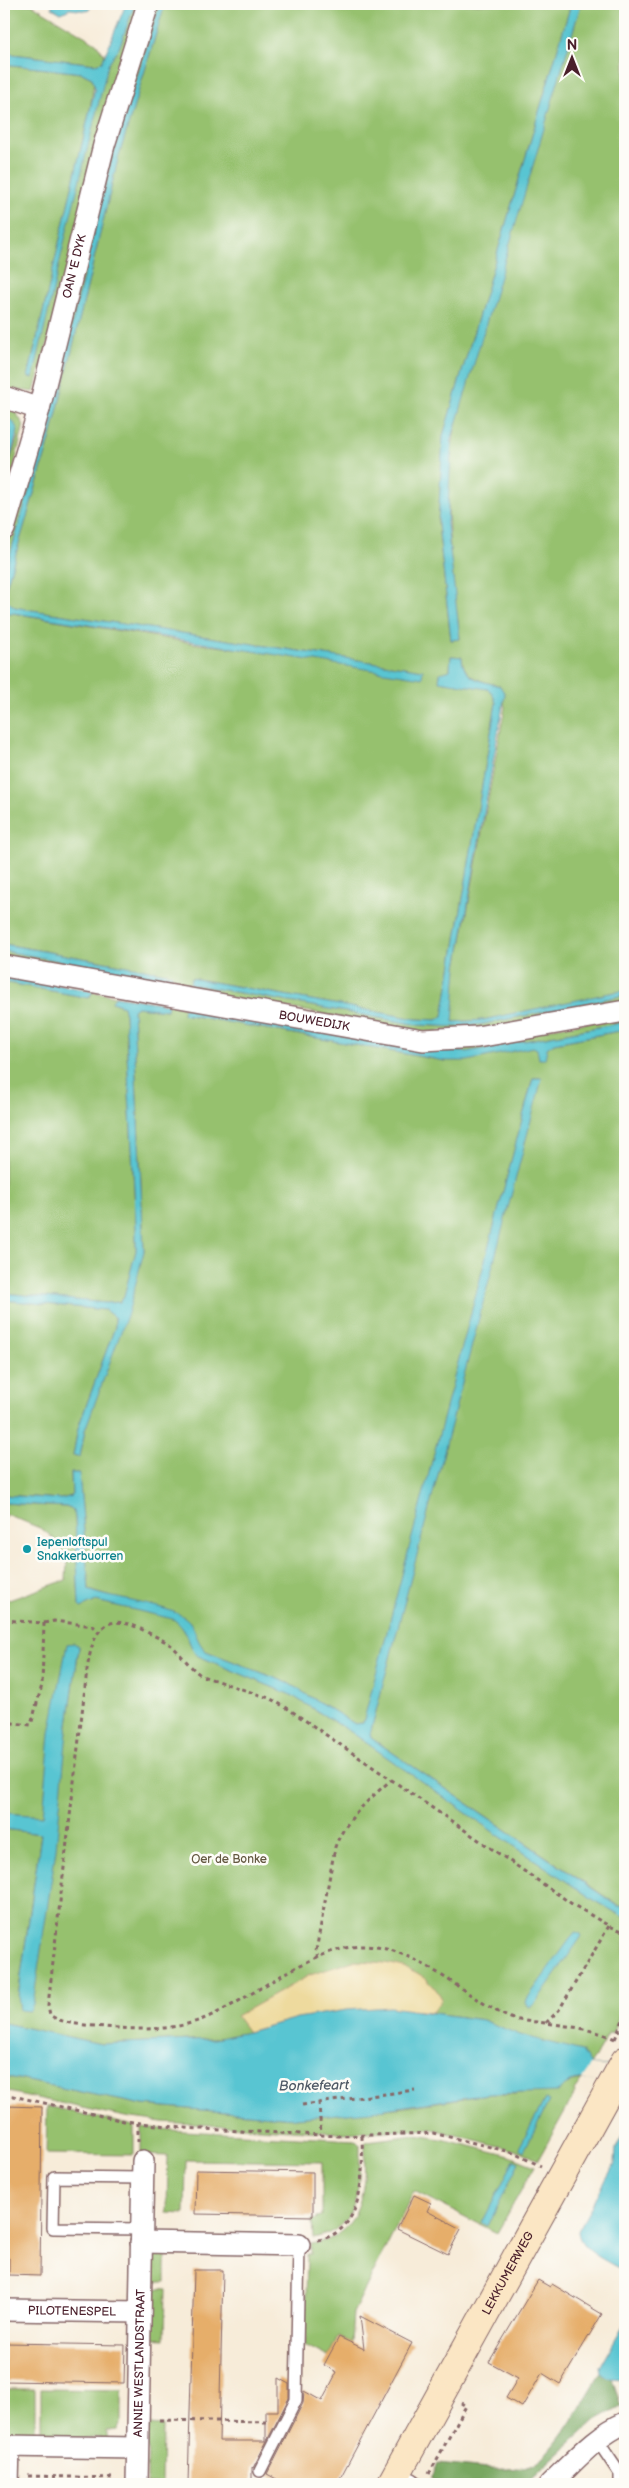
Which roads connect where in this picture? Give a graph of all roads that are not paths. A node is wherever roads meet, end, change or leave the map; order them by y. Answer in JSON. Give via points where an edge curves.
{"nodes":[{"id":1,"x":148,"y":4,"type":"edge"},
{"id":2,"x":4,"y":397,"type":"edge"},
{"id":3,"x":39,"y":409,"type":"junction"},
{"id":4,"x":4,"y":529,"type":"edge"},
{"id":5,"x":4,"y":966,"type":"edge"},
{"id":6,"x":625,"y":1011,"type":"edge"},
{"id":7,"x":619,"y":2062,"type":"edge"},
{"id":8,"x":143,"y":2170,"type":"joint"},
{"id":9,"x":142,"y":2236,"type":"junction"},
{"id":10,"x":299,"y":2245,"type":"joint"},
{"id":11,"x":4,"y":2310,"type":"edge"},
{"id":12,"x":140,"y":2312,"type":"junction"},
{"id":13,"x":625,"y":2423,"type":"edge"},
{"id":14,"x":598,"y":2440,"type":"junction"},
{"id":15,"x":6,"y":2446,"type":"edge"},
{"id":16,"x":137,"y":2448,"type":"junction"},
{"id":17,"x":260,"y":2471,"type":"dead end"},
{"id":18,"x":8,"y":2480,"type":"edge"},
{"id":19,"x":137,"y":2481,"type":"edge"},
{"id":20,"x":399,"y":2482,"type":"edge"},
{"id":21,"x":550,"y":2484,"type":"edge"},
{"id":22,"x":620,"y":2484,"type":"edge"}],
"edges":[{"from":1,"to":3,"type":"street","name":"OAN 'E DYK","via":[[104,145]]},
{"from":2,"to":3,"type":"street"},
{"from":3,"to":4,"type":"street","name":"OAN 'E DYK"},
{"from":5,"to":6,"type":"street","name":"BOUWEDIJK","via":[[423,1040],[477,1038]]},
{"from":7,"to":20,"type":"main road","name":"LEKKUMERWEG"},
{"from":8,"to":9,"type":"street","name":"ANNIE WESTLANDSTRAAT"},
{"from":8,"to":9,"type":"lane","via":[[54,2177],[53,2228]]},
{"from":9,"to":10,"type":"street"},
{"from":9,"to":12,"type":"street","name":"ANNIE WESTLANDSTRAAT"},
{"from":10,"to":17,"type":"lane","via":[[296,2400]]},
{"from":11,"to":12,"type":"street","name":"PILOTENESPEL"},
{"from":12,"to":16,"type":"street","name":"ANNIE WESTLANDSTRAAT"},
{"from":13,"to":14,"type":"street"},
{"from":14,"to":21,"type":"street"},
{"from":14,"to":22,"type":"lane","via":[[620,2474]]},
{"from":15,"to":16,"type":"street"},
{"from":15,"to":18,"type":"street"},
{"from":16,"to":19,"type":"street","name":"ANNIE WESTLANDSTRAAT"}]}
